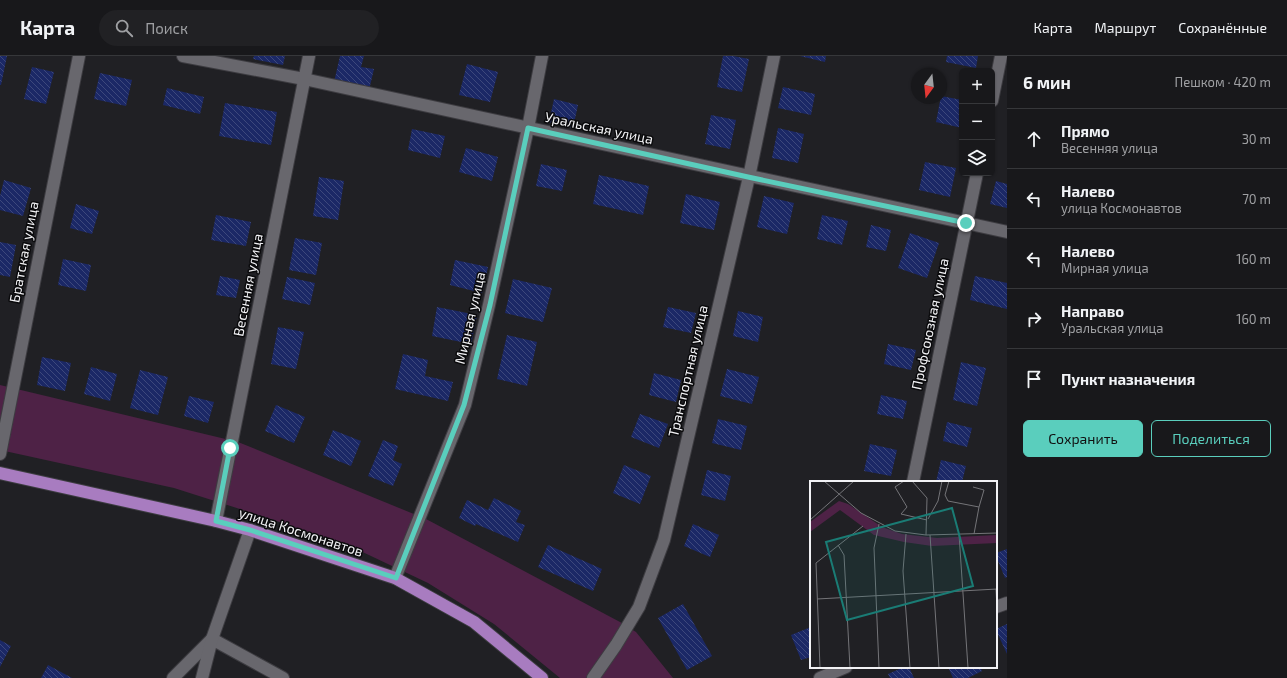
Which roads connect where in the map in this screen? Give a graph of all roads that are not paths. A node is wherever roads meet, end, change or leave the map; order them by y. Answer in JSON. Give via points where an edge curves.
{"nodes":[{"id":1,"x":79,"y":56,"type":"edge"},
{"id":2,"x":183,"y":56,"type":"edge"},
{"id":3,"x":309,"y":56,"type":"edge"},
{"id":4,"x":542,"y":56,"type":"edge"},
{"id":5,"x":774,"y":56,"type":"edge"},
{"id":6,"x":1001,"y":56,"type":"edge"},
{"id":7,"x":304,"y":79,"type":"junction"},
{"id":8,"x":995,"y":86,"type":"edge"},
{"id":9,"x":528,"y":128,"type":"junction"},
{"id":10,"x":976,"y":176,"type":"edge"},
{"id":11,"x":748,"y":177,"type":"junction"},
{"id":12,"x":966,"y":223,"type":"junction"},
{"id":13,"x":1007,"y":232,"type":"edge"},
{"id":14,"x":0,"y":454,"type":"edge"},
{"id":15,"x":0,"y":473,"type":"edge"},
{"id":16,"x":913,"y":481,"type":"edge"},
{"id":17,"x":216,"y":521,"type":"junction"},
{"id":18,"x":250,"y":530,"type":"junction"},
{"id":19,"x":396,"y":578,"type":"junction"},
{"id":20,"x":1007,"y":603,"type":"edge"},
{"id":21,"x":997,"y":607,"type":"edge"},
{"id":22,"x":212,"y":639,"type":"junction"},
{"id":23,"x":844,"y":668,"type":"edge"},
{"id":24,"x":173,"y":678,"type":"edge"},
{"id":25,"x":202,"y":678,"type":"edge"},
{"id":26,"x":283,"y":678,"type":"edge"},
{"id":27,"x":542,"y":678,"type":"edge"},
{"id":28,"x":593,"y":678,"type":"edge"},
{"id":29,"x":820,"y":678,"type":"edge"}],
"edges":[{"from":1,"to":14,"type":"street","name":"Братская улица"},
{"from":2,"to":7,"type":"street","name":"Уральская улица"},
{"from":3,"to":7,"type":"street","name":"Весенняя улица"},
{"from":4,"to":9,"type":"street","name":"Мирная улица"},
{"from":5,"to":11,"type":"street","name":"Транспортная улица"},
{"from":6,"to":8,"type":"street"},
{"from":7,"to":9,"type":"street","name":"Уральская улица"},
{"from":7,"to":17,"type":"street","name":"Весенняя улица"},
{"from":9,"to":11,"type":"street","name":"Уральская улица"},
{"from":9,"to":19,"type":"street","name":"Мирная улица","via":[[490,305],[464,405]]},
{"from":10,"to":12,"type":"street","name":"Профсоюзная улица"},
{"from":11,"to":12,"type":"street","name":"Уральская улица"},
{"from":11,"to":28,"type":"street","name":"Транспортная улица","via":[[664,540],[639,607]]},
{"from":12,"to":13,"type":"street","name":"Уральская улица"},
{"from":12,"to":16,"type":"street","name":"Профсоюзная улица"},
{"from":15,"to":17,"type":"main road","name":"улица Космонавтов"},
{"from":17,"to":18,"type":"main road","name":"улица Космонавтов"},
{"from":18,"to":19,"type":"main road","name":"улица Космонавтов"},
{"from":18,"to":22,"type":"street"},
{"from":19,"to":27,"type":"main road","name":"улица Космонавтов","via":[[474,622]]},
{"from":20,"to":21,"type":"street"},
{"from":22,"to":24,"type":"street"},
{"from":22,"to":25,"type":"street"},
{"from":22,"to":26,"type":"street"},
{"from":23,"to":29,"type":"street"}]}
